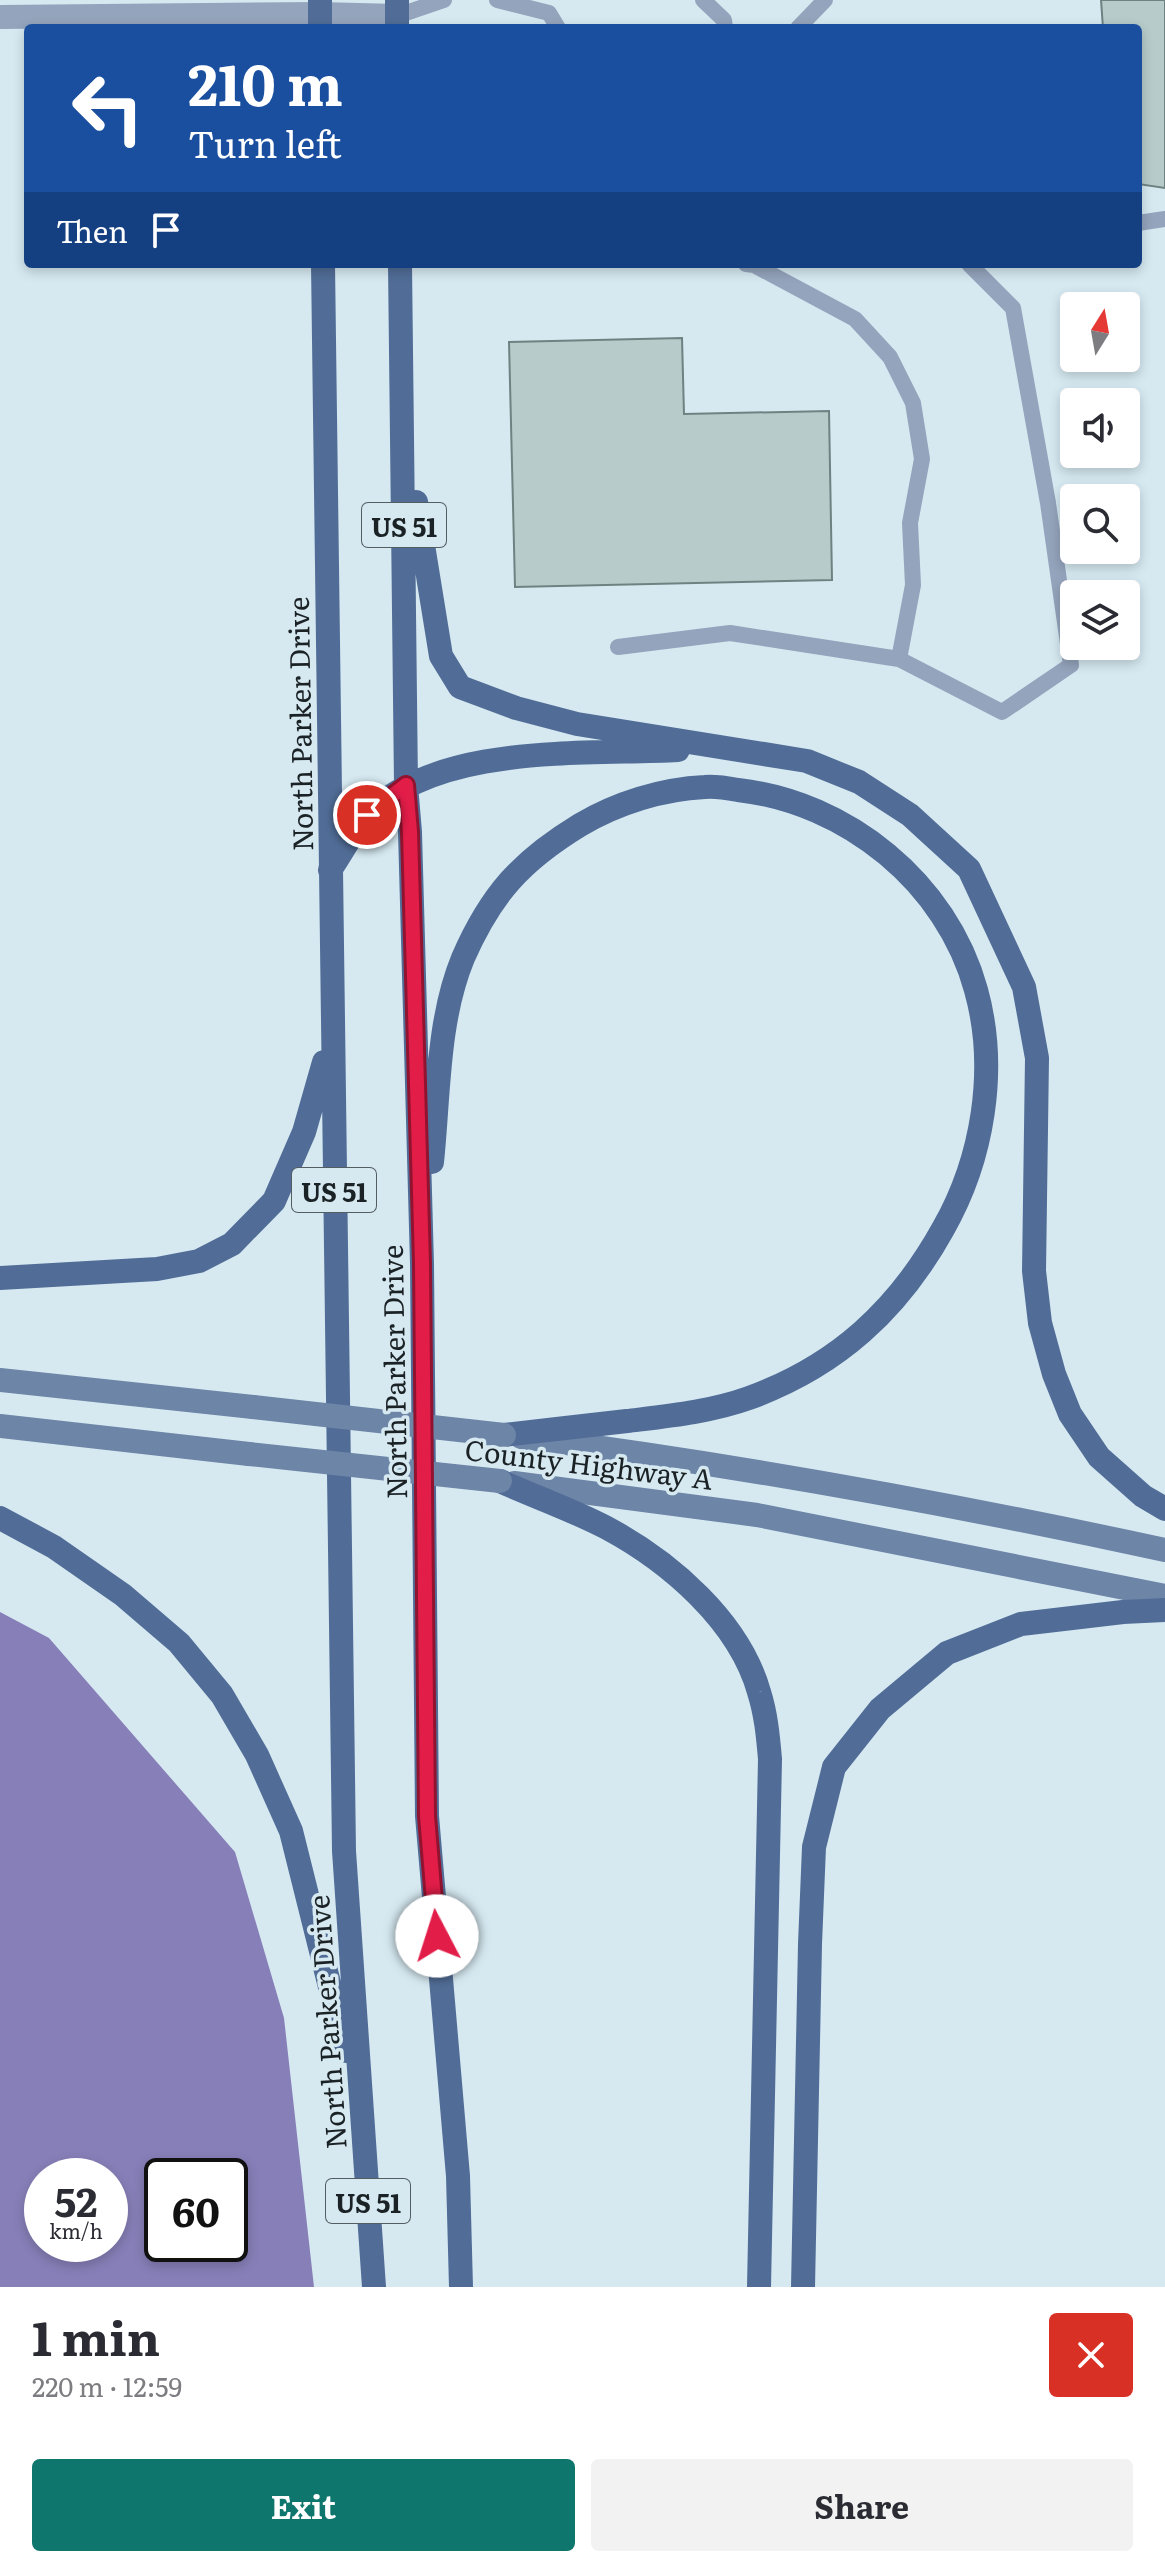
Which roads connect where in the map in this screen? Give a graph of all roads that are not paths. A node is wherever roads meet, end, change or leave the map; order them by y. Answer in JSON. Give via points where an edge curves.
{"nodes":[{"id":1,"x":444,"y":0,"type":"edge"},
{"id":2,"x":497,"y":0,"type":"edge"},
{"id":3,"x":703,"y":0,"type":"edge"},
{"id":4,"x":825,"y":0,"type":"edge"},
{"id":5,"x":320,"y":14,"type":"edge"},
{"id":6,"x":397,"y":15,"type":"edge"},
{"id":7,"x":0,"y":17,"type":"edge"},
{"id":8,"x":556,"y":24,"type":"edge"},
{"id":9,"x":724,"y":24,"type":"edge"},
{"id":10,"x":802,"y":24,"type":"edge"},
{"id":11,"x":1165,"y":219,"type":"edge"},
{"id":12,"x":1142,"y":222,"type":"edge"},
{"id":13,"x":323,"y":268,"type":"edge"},
{"id":14,"x":400,"y":268,"type":"edge"},
{"id":15,"x":760,"y":268,"type":"edge"},
{"id":16,"x":973,"y":268,"type":"edge"},
{"id":17,"x":402,"y":421,"type":"junction"},
{"id":18,"x":618,"y":647,"type":"dead end"},
{"id":19,"x":899,"y":659,"type":"junction"},
{"id":20,"x":724,"y":747,"type":"junction"},
{"id":21,"x":406,"y":785,"type":"junction"},
{"id":22,"x":330,"y":870,"type":"junction"},
{"id":23,"x":332,"y":1037,"type":"junction"},
{"id":24,"x":422,"y":1264,"type":"junction"},
{"id":25,"x":0,"y":1278,"type":"edge"},
{"id":26,"x":0,"y":1380,"type":"edge"},
{"id":27,"x":0,"y":1426,"type":"edge"},
{"id":28,"x":504,"y":1435,"type":"junction"},
{"id":29,"x":500,"y":1481,"type":"junction"},
{"id":30,"x":1165,"y":1509,"type":"edge"},
{"id":31,"x":0,"y":1518,"type":"edge"},
{"id":32,"x":1165,"y":1550,"type":"edge"},
{"id":33,"x":1165,"y":1596,"type":"edge"},
{"id":34,"x":1165,"y":1610,"type":"edge"},
{"id":35,"x":362,"y":2114,"type":"junction"},
{"id":36,"x":458,"y":2176,"type":"junction"},
{"id":37,"x":374,"y":2287,"type":"edge"},
{"id":38,"x":461,"y":2287,"type":"edge"},
{"id":39,"x":473,"y":2287,"type":"edge"},
{"id":40,"x":759,"y":2287,"type":"edge"},
{"id":41,"x":803,"y":2287,"type":"edge"}],
"edges":[{"from":1,"to":6,"type":"lane"},
{"from":2,"to":8,"type":"lane","via":[[549,13]]},
{"from":3,"to":9,"type":"lane"},
{"from":4,"to":10,"type":"lane"},
{"from":5,"to":6,"type":"street"},
{"from":5,"to":7,"type":"street"},
{"from":11,"to":12,"type":"lane"},
{"from":13,"to":22,"type":"main road","name":"North Parker Drive","number":"US 51"},
{"from":14,"to":17,"type":"main road","name":"North Parker Drive","number":"US 51"},
{"from":15,"to":19,"type":"lane","via":[[855,319],[890,357],[913,403],[922,459],[910,523],[913,585]]},
{"from":16,"to":19,"type":"lane","via":[[1013,308],[1071,665],[1002,712]]},
{"from":17,"to":20,"type":"main road","via":[[441,656],[460,687],[577,724]]},
{"from":17,"to":21,"type":"main road","name":"North Parker Drive","number":"US 51"},
{"from":18,"to":19,"type":"lane","via":[[730,633]]},
{"from":20,"to":21,"type":"main road","via":[[532,755],[458,767]]},
{"from":20,"to":30,"type":"main road","via":[[807,761],[859,782],[910,815],[969,869],[1024,987],[1037,1058],[1034,1271],[1040,1323],[1054,1374],[1070,1414],[1099,1457]]},
{"from":21,"to":22,"type":"main road","via":[[367,815]]},
{"from":21,"to":24,"type":"main road","name":"North Parker Drive","number":"US 51"},
{"from":22,"to":23,"type":"main road","name":"North Parker Drive","number":"US 51"},
{"from":23,"to":25,"type":"main road","via":[[304,1132],[274,1201],[232,1244],[199,1261],[157,1269]]},
{"from":23,"to":35,"type":"main road","name":"North Parker Drive","number":"US 51","via":[[344,1851]]},
{"from":24,"to":28,"type":"main road","via":[[446,1017],[462,961],[511,876],[546,845],[604,811],[657,794],[708,786],[763,792],[813,808],[859,832],[900,865],[933,902],[956,939],[976,989],[986,1042],[986,1094],[962,1197],[912,1281],[837,1354],[747,1399],[695,1412]]},
{"from":24,"to":36,"type":"main road","name":"North Parker Drive","number":"US 51","via":[[427,1816]]},
{"from":26,"to":28,"type":"main road","name":"County Highway A","bridge":true},
{"from":27,"to":29,"type":"main road","name":"County Highway A","bridge":true},
{"from":28,"to":32,"type":"main road","name":"County Highway A","via":[[886,1493]]},
{"from":29,"to":33,"type":"main road","name":"County Highway A","via":[[757,1515]]},
{"from":29,"to":40,"type":"main road","via":[[606,1527],[643,1550],[711,1607],[759,1689],[770,1759]]},
{"from":31,"to":35,"type":"main road","via":[[54,1547],[123,1595],[179,1643],[222,1695],[257,1755],[291,1831]]},
{"from":34,"to":41,"type":"main road","via":[[1021,1624],[947,1653],[880,1709],[834,1767],[814,1847]]},
{"from":35,"to":37,"type":"main road","name":"North Parker Drive","number":"US 51"},
{"from":36,"to":38,"type":"main road","name":"North Parker Drive","number":"US 51"},
{"from":36,"to":39,"type":"main road"}]}
